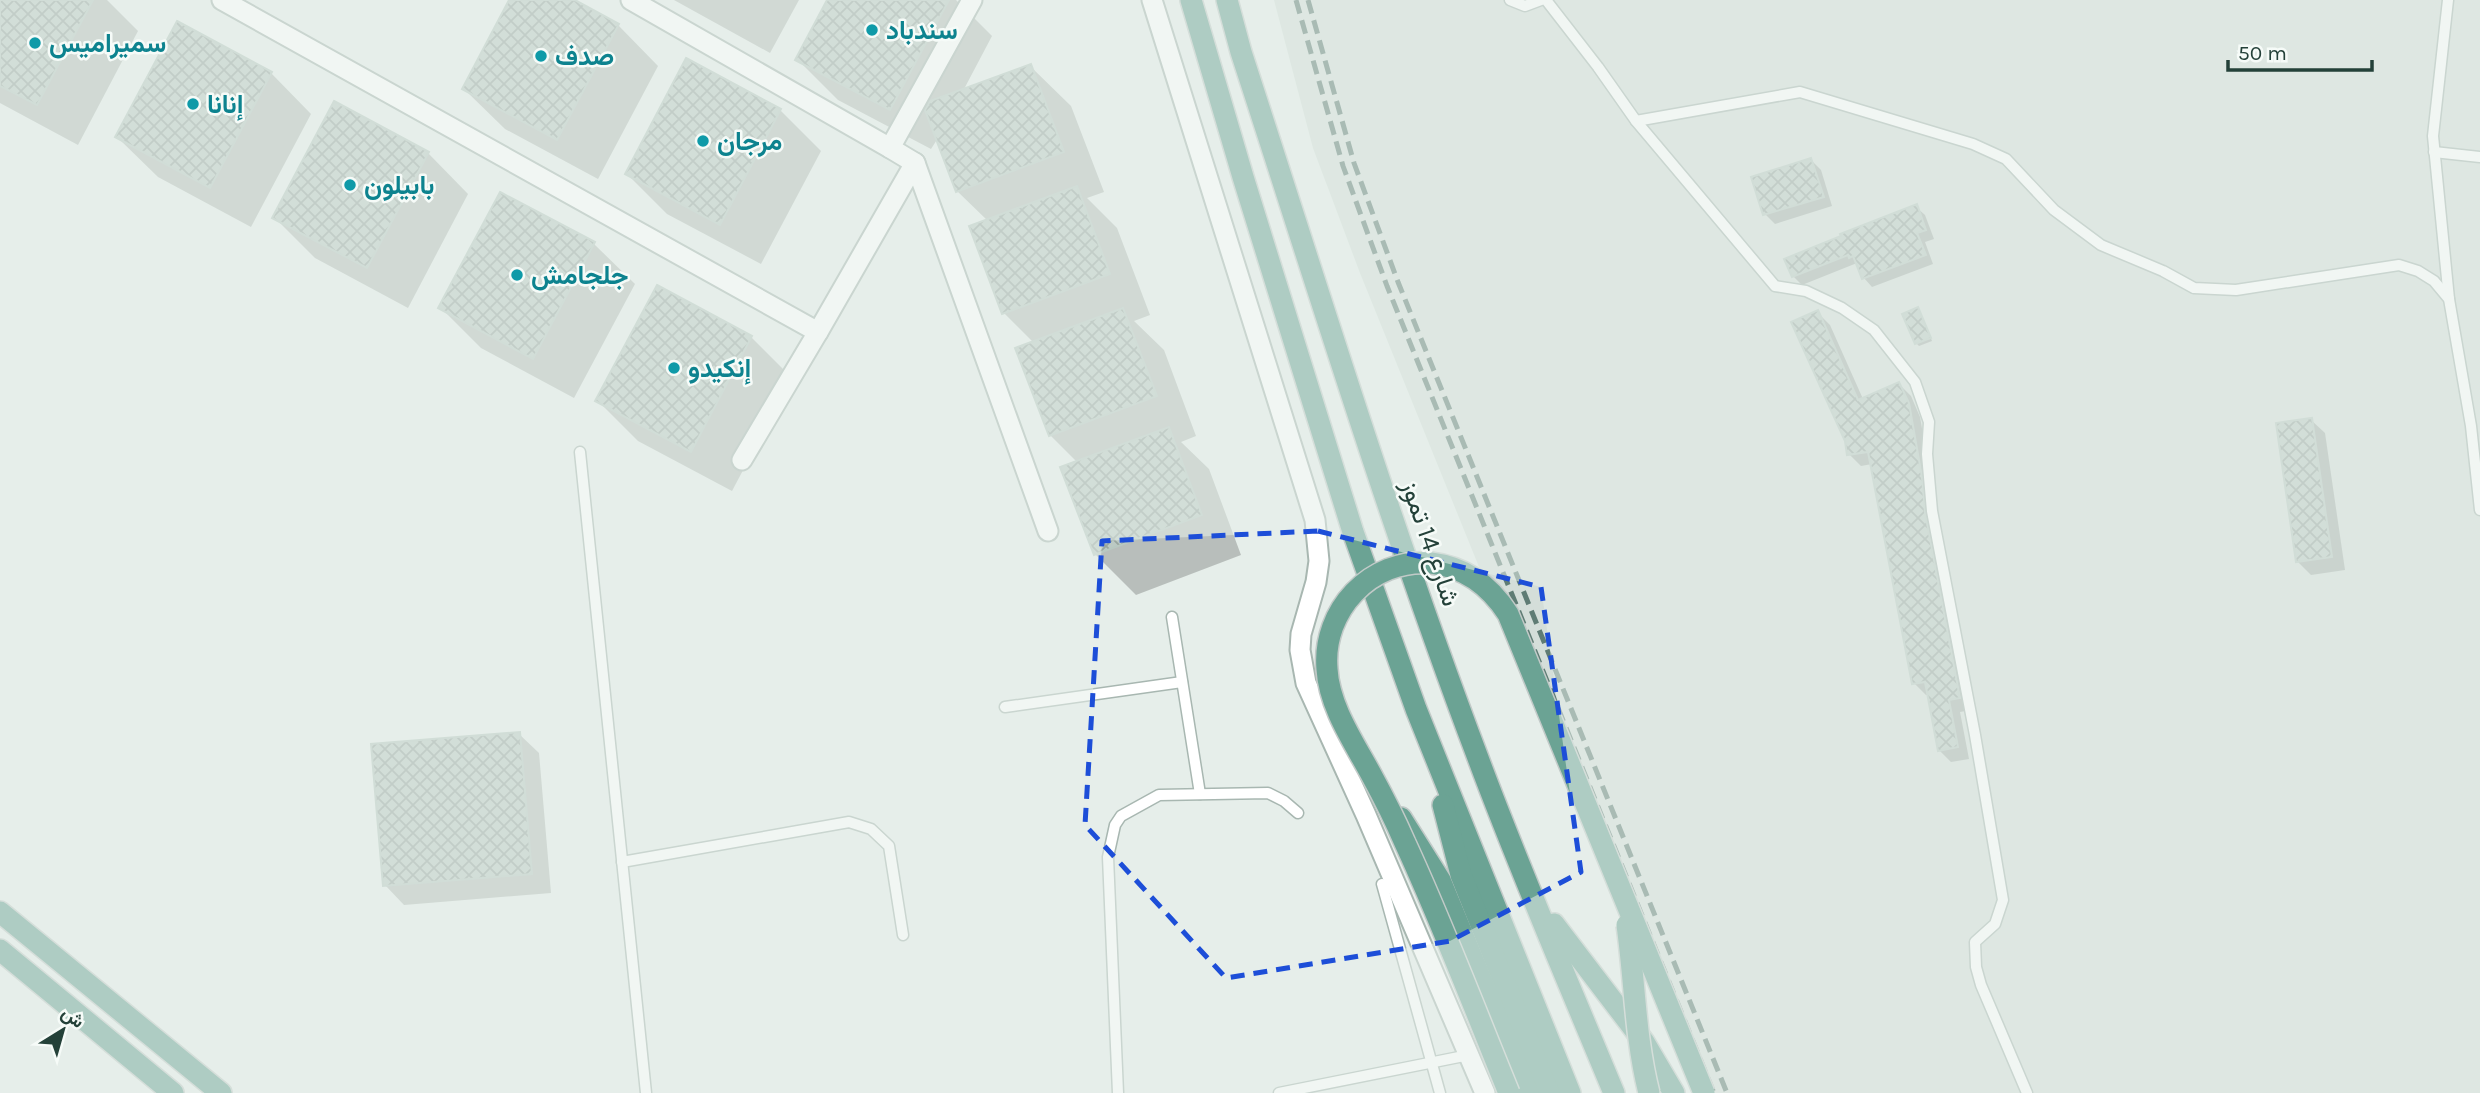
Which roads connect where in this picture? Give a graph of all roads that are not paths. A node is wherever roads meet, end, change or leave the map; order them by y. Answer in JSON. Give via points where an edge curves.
{"nodes":[{"id":1,"x":224,"y":0,"type":"edge"},
{"id":2,"x":631,"y":0,"type":"edge"},
{"id":3,"x":972,"y":0,"type":"edge"},
{"id":4,"x":1152,"y":0,"type":"edge"},
{"id":5,"x":1191,"y":0,"type":"edge"},
{"id":6,"x":1227,"y":0,"type":"edge"},
{"id":7,"x":1510,"y":0,"type":"edge"},
{"id":8,"x":1544,"y":0,"type":"edge"},
{"id":9,"x":2448,"y":0,"type":"edge"},
{"id":10,"x":1636,"y":121,"type":"junction"},
{"id":11,"x":890,"y":148,"type":"junction"},
{"id":12,"x":2434,"y":152,"type":"junction"},
{"id":13,"x":2480,"y":157,"type":"edge"},
{"id":14,"x":915,"y":163,"type":"junction"},
{"id":15,"x":2449,"y":299,"type":"junction"},
{"id":16,"x":818,"y":332,"type":"junction"},
{"id":17,"x":579,"y":452,"type":"dead end"},
{"id":18,"x":741,"y":460,"type":"dead end"},
{"id":19,"x":2480,"y":510,"type":"edge"},
{"id":20,"x":1048,"y":531,"type":"dead end"},
{"id":21,"x":1172,"y":617,"type":"dead end"},
{"id":22,"x":1182,"y":682,"type":"junction"},
{"id":23,"x":1005,"y":708,"type":"dead end"},
{"id":24,"x":1416,"y":709,"type":"junction"},
{"id":25,"x":1356,"y":748,"type":"junction"},
{"id":26,"x":1200,"y":794,"type":"junction"},
{"id":27,"x":1298,"y":813,"type":"dead end"},
{"id":28,"x":1608,"y":857,"type":"junction"},
{"id":29,"x":622,"y":862,"type":"junction"},
{"id":30,"x":1524,"y":872,"type":"junction"},
{"id":31,"x":1382,"y":884,"type":"dead end"},
{"id":32,"x":0,"y":912,"type":"edge"},
{"id":33,"x":903,"y":934,"type":"dead end"},
{"id":34,"x":0,"y":950,"type":"edge"},
{"id":35,"x":1469,"y":1055,"type":"junction"},
{"id":36,"x":1433,"y":1062,"type":"junction"},
{"id":37,"x":173,"y":1093,"type":"edge"},
{"id":38,"x":221,"y":1093,"type":"edge"},
{"id":39,"x":646,"y":1093,"type":"edge"},
{"id":40,"x":1118,"y":1093,"type":"edge"},
{"id":41,"x":1279,"y":1093,"type":"edge"},
{"id":42,"x":1440,"y":1093,"type":"edge"},
{"id":43,"x":1485,"y":1093,"type":"edge"},
{"id":44,"x":1509,"y":1093,"type":"edge"},
{"id":45,"x":1528,"y":1093,"type":"edge"},
{"id":46,"x":1549,"y":1093,"type":"edge"},
{"id":47,"x":1570,"y":1093,"type":"edge"},
{"id":48,"x":1614,"y":1093,"type":"edge"},
{"id":49,"x":1649,"y":1093,"type":"edge"},
{"id":50,"x":1674,"y":1093,"type":"edge"},
{"id":51,"x":1704,"y":1093,"type":"edge"},
{"id":52,"x":2026,"y":1093,"type":"edge"}],
"edges":[{"from":1,"to":16,"type":"street"},
{"from":2,"to":11,"type":"street"},
{"from":3,"to":11,"type":"street"},
{"from":4,"to":35,"type":"street","via":[[1315,520],[1319,561],[1301,634],[1306,683]]},
{"from":5,"to":24,"type":"main road","via":[[1353,532]]},
{"from":6,"to":30,"type":"main road","name":"شارع 14 تموز","via":[[1392,518],[1478,760]]},
{"from":7,"to":8,"type":"lane","via":[[1525,6]]},
{"from":8,"to":10,"type":"lane"},
{"from":9,"to":12,"type":"lane"},
{"from":10,"to":15,"type":"lane","via":[[1800,92],[1973,144],[2006,159],[2054,210],[2101,245],[2194,288],[2236,290],[2399,264],[2426,276]]},
{"from":10,"to":52,"type":"lane","via":[[1775,286],[1806,291],[1874,330],[1915,383],[1929,422],[1932,511],[2003,900],[1995,924],[1975,942],[1976,967]]},
{"from":11,"to":14,"type":"street"},
{"from":12,"to":13,"type":"lane"},
{"from":12,"to":15,"type":"lane"},
{"from":14,"to":16,"type":"street"},
{"from":14,"to":20,"type":"street"},
{"from":15,"to":19,"type":"lane"},
{"from":16,"to":18,"type":"street"},
{"from":17,"to":29,"type":"lane"},
{"from":21,"to":22,"type":"lane"},
{"from":22,"to":23,"type":"lane"},
{"from":22,"to":26,"type":"lane"},
{"from":24,"to":46,"type":"main road","via":[[1436,768],[1461,876]]},
{"from":24,"to":47,"type":"main road"},
{"from":25,"to":28,"type":"main road","bridge":true,"via":[[1327,673],[1329,635],[1346,600],[1359,586],[1392,568],[1430,563],[1467,574],[1483,584],[1508,614]]},
{"from":25,"to":44,"type":"main road","bridge":true,"via":[[1405,842]]},
{"from":25,"to":45,"type":"main road","bridge":true,"via":[[1440,880]]},
{"from":26,"to":27,"type":"lane","via":[[1268,793]]},
{"from":26,"to":40,"type":"lane","via":[[1159,795],[1136,806],[1115,825],[1108,857]]},
{"from":28,"to":49,"type":"main road","bridge":true,"via":[[1624,908],[1639,1048]]},
{"from":28,"to":51,"type":"main road","bridge":true},
{"from":29,"to":33,"type":"lane","via":[[849,822],[871,830],[889,846]]},
{"from":29,"to":39,"type":"lane"},
{"from":30,"to":48,"type":"main road","name":"شارع 14 تموز"},
{"from":30,"to":50,"type":"main road","via":[[1551,920],[1644,1042]]},
{"from":31,"to":36,"type":"lane"},
{"from":32,"to":38,"type":"main road"},
{"from":34,"to":37,"type":"main road"},
{"from":35,"to":36,"type":"lane"},
{"from":35,"to":43,"type":"street"},
{"from":36,"to":41,"type":"lane"},
{"from":36,"to":42,"type":"lane"}]}
